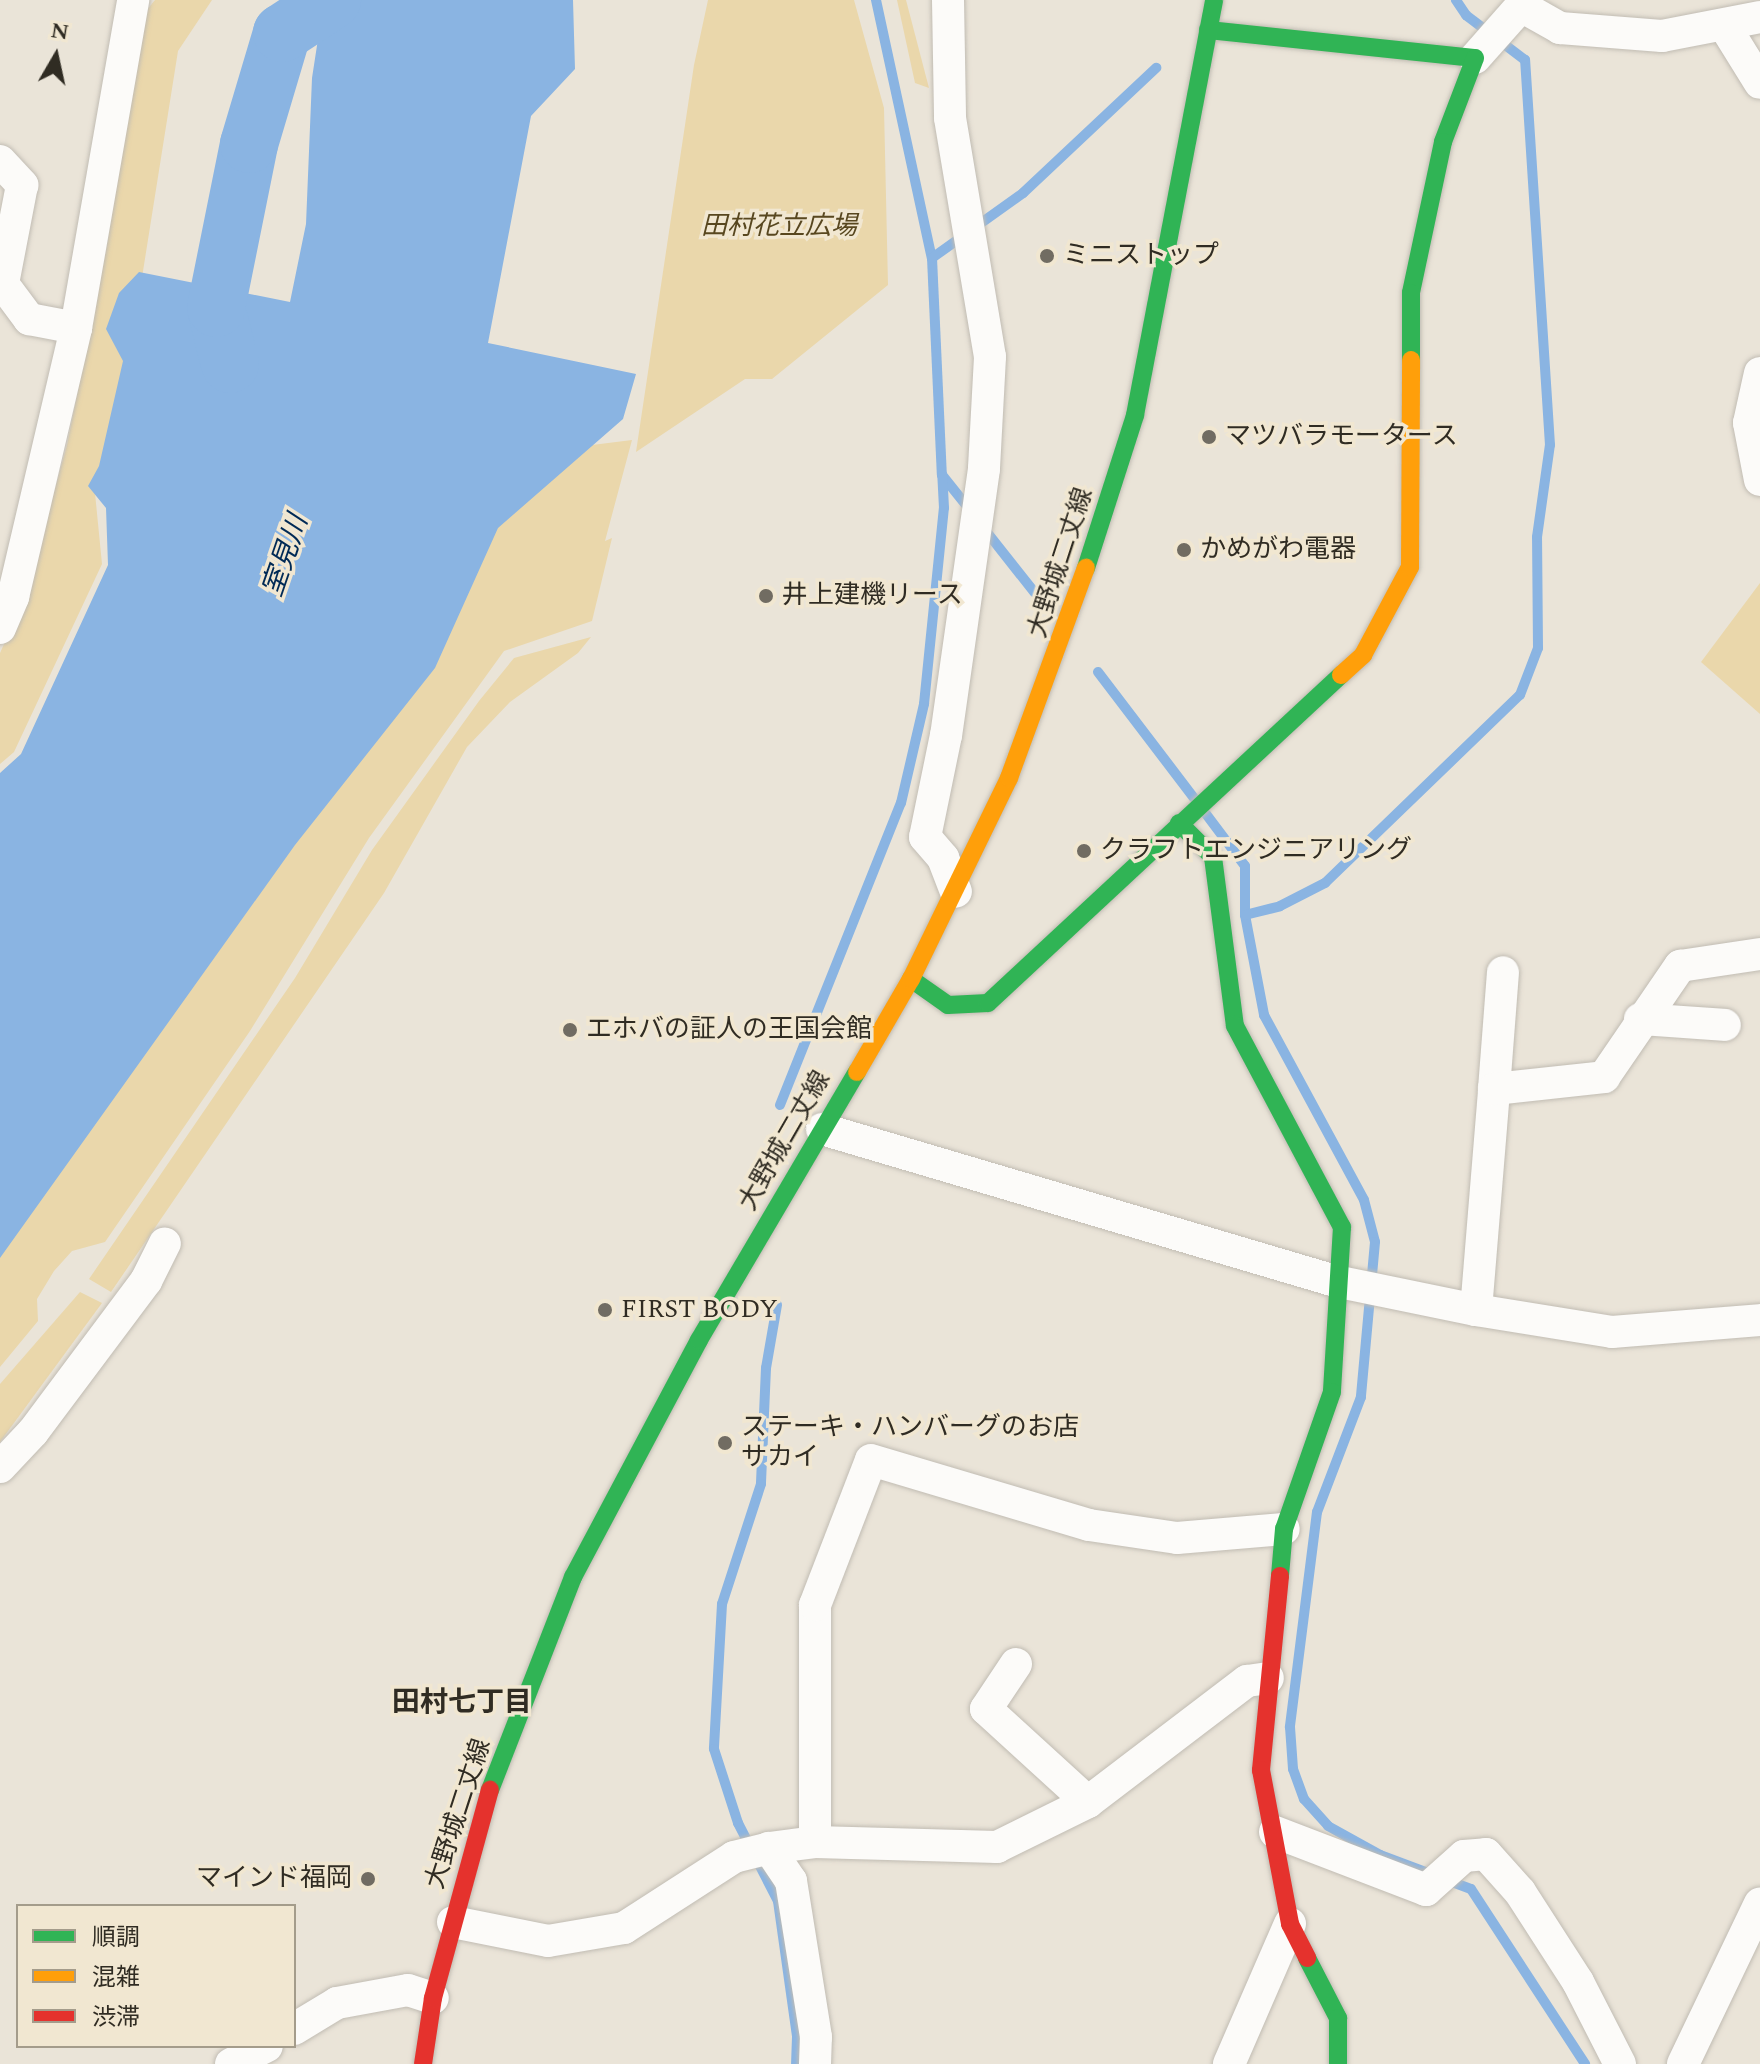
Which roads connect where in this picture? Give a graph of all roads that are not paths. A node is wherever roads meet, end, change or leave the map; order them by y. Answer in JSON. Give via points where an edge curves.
{"nodes":[{"id":1,"x":133,"y":0,"type":"edge"},
{"id":2,"x":948,"y":0,"type":"edge"},
{"id":3,"x":1214,"y":0,"type":"edge"},
{"id":4,"x":1522,"y":3,"type":"edge"},
{"id":5,"x":1760,"y":17,"type":"edge"},
{"id":6,"x":1724,"y":25,"type":"junction"},
{"id":7,"x":1208,"y":30,"type":"junction"},
{"id":8,"x":1475,"y":58,"type":"junction"},
{"id":9,"x":1760,"y":83,"type":"edge"},
{"id":10,"x":0,"y":161,"type":"edge"},
{"id":11,"x":76,"y":328,"type":"junction"},
{"id":12,"x":1760,"y":373,"type":"edge"},
{"id":13,"x":1760,"y":480,"type":"edge"},
{"id":14,"x":0,"y":628,"type":"edge"},
{"id":15,"x":1179,"y":823,"type":"junction"},
{"id":16,"x":956,"y":892,"type":"junction"},
{"id":17,"x":1760,"y":954,"type":"edge"},
{"id":18,"x":1503,"y":972,"type":"dead end"},
{"id":19,"x":911,"y":979,"type":"junction"},
{"id":20,"x":1640,"y":1019,"type":"junction"},
{"id":21,"x":1725,"y":1025,"type":"dead end"},
{"id":22,"x":1494,"y":1089,"type":"junction"},
{"id":23,"x":822,"y":1129,"type":"junction"},
{"id":24,"x":165,"y":1243,"type":"dead end"},
{"id":25,"x":1341,"y":1282,"type":"junction"},
{"id":26,"x":1476,"y":1310,"type":"junction"},
{"id":27,"x":1760,"y":1320,"type":"edge"},
{"id":28,"x":0,"y":1467,"type":"edge"},
{"id":29,"x":1284,"y":1529,"type":"junction"},
{"id":30,"x":1016,"y":1664,"type":"dead end"},
{"id":31,"x":1268,"y":1678,"type":"junction"},
{"id":32,"x":1088,"y":1802,"type":"junction"},
{"id":33,"x":1275,"y":1832,"type":"junction"},
{"id":34,"x":815,"y":1842,"type":"junction"},
{"id":35,"x":769,"y":1848,"type":"junction"},
{"id":36,"x":1760,"y":1903,"type":"edge"},
{"id":37,"x":453,"y":1922,"type":"junction"},
{"id":38,"x":1290,"y":1924,"type":"junction"},
{"id":39,"x":433,"y":1998,"type":"junction"},
{"id":40,"x":296,"y":2028,"type":"edge"},
{"id":41,"x":263,"y":2048,"type":"edge"},
{"id":42,"x":231,"y":2064,"type":"edge"},
{"id":43,"x":423,"y":2064,"type":"edge"},
{"id":44,"x":815,"y":2064,"type":"edge"},
{"id":45,"x":1229,"y":2064,"type":"edge"},
{"id":46,"x":1338,"y":2064,"type":"edge"},
{"id":47,"x":1620,"y":2064,"type":"edge"},
{"id":48,"x":1683,"y":2064,"type":"edge"}],
"edges":[{"from":1,"to":11,"type":"street"},
{"from":2,"to":16,"type":"street","via":[[950,118],[990,357],[984,469],[946,735],[925,837],[943,858]]},
{"from":3,"to":7,"type":"street","name":"大野城二丈線"},
{"from":4,"to":6,"type":"street","via":[[1560,28],[1662,36]]},
{"from":4,"to":8,"type":"street"},
{"from":5,"to":6,"type":"street"},
{"from":6,"to":9,"type":"street"},
{"from":7,"to":8,"type":"street"},
{"from":7,"to":16,"type":"street","name":"大野城二丈線","via":[[1135,415],[1057,657]]},
{"from":8,"to":15,"type":"street","via":[[1443,142],[1411,293],[1410,567],[1363,655]]},
{"from":10,"to":11,"type":"street","via":[[22,185],[3,284],[29,319]]},
{"from":11,"to":14,"type":"street","via":[[13,597]]},
{"from":12,"to":13,"type":"street","via":[[1749,423]]},
{"from":15,"to":19,"type":"street","via":[[988,1003],[948,1005]]},
{"from":15,"to":25,"type":"street","via":[[1213,857],[1235,1026],[1342,1227]]},
{"from":16,"to":19,"type":"street","name":"大野城二丈線"},
{"from":17,"to":20,"type":"street","via":[[1680,966]]},
{"from":18,"to":22,"type":"street"},
{"from":19,"to":23,"type":"street","name":"大野城二丈線"},
{"from":20,"to":21,"type":"street"},
{"from":20,"to":22,"type":"street","via":[[1604,1077]]},
{"from":22,"to":26,"type":"street"},
{"from":23,"to":25,"type":"street"},
{"from":23,"to":37,"type":"street","name":"大野城二丈線","via":[[699,1340],[573,1577],[488,1795]]},
{"from":24,"to":28,"type":"street","via":[[146,1281]]},
{"from":25,"to":26,"type":"street"},
{"from":25,"to":29,"type":"street","via":[[1332,1392]]},
{"from":26,"to":27,"type":"street","via":[[1612,1332]]},
{"from":29,"to":31,"type":"street"},
{"from":29,"to":34,"type":"street","via":[[1177,1538],[1089,1525],[871,1460],[815,1605]]},
{"from":30,"to":32,"type":"street","via":[[986,1709]]},
{"from":31,"to":32,"type":"street","via":[[1247,1681]]},
{"from":31,"to":33,"type":"street","via":[[1261,1770]]},
{"from":32,"to":34,"type":"street","via":[[997,1847]]},
{"from":33,"to":38,"type":"street"},
{"from":33,"to":47,"type":"street","via":[[1426,1890],[1464,1856],[1486,1854],[1520,1892],[1578,1982]]},
{"from":34,"to":35,"type":"street"},
{"from":35,"to":37,"type":"street","via":[[734,1857],[624,1928],[548,1941]]},
{"from":35,"to":44,"type":"street","via":[[791,1881],[816,2037]]},
{"from":36,"to":48,"type":"street"},
{"from":37,"to":39,"type":"street","name":"大野城二丈線"},
{"from":38,"to":45,"type":"street"},
{"from":38,"to":46,"type":"street","via":[[1338,2018]]},
{"from":39,"to":40,"type":"street","via":[[408,1990],[337,2003]]},
{"from":39,"to":43,"type":"street","name":"大野城二丈線"},
{"from":41,"to":42,"type":"street"}]}
